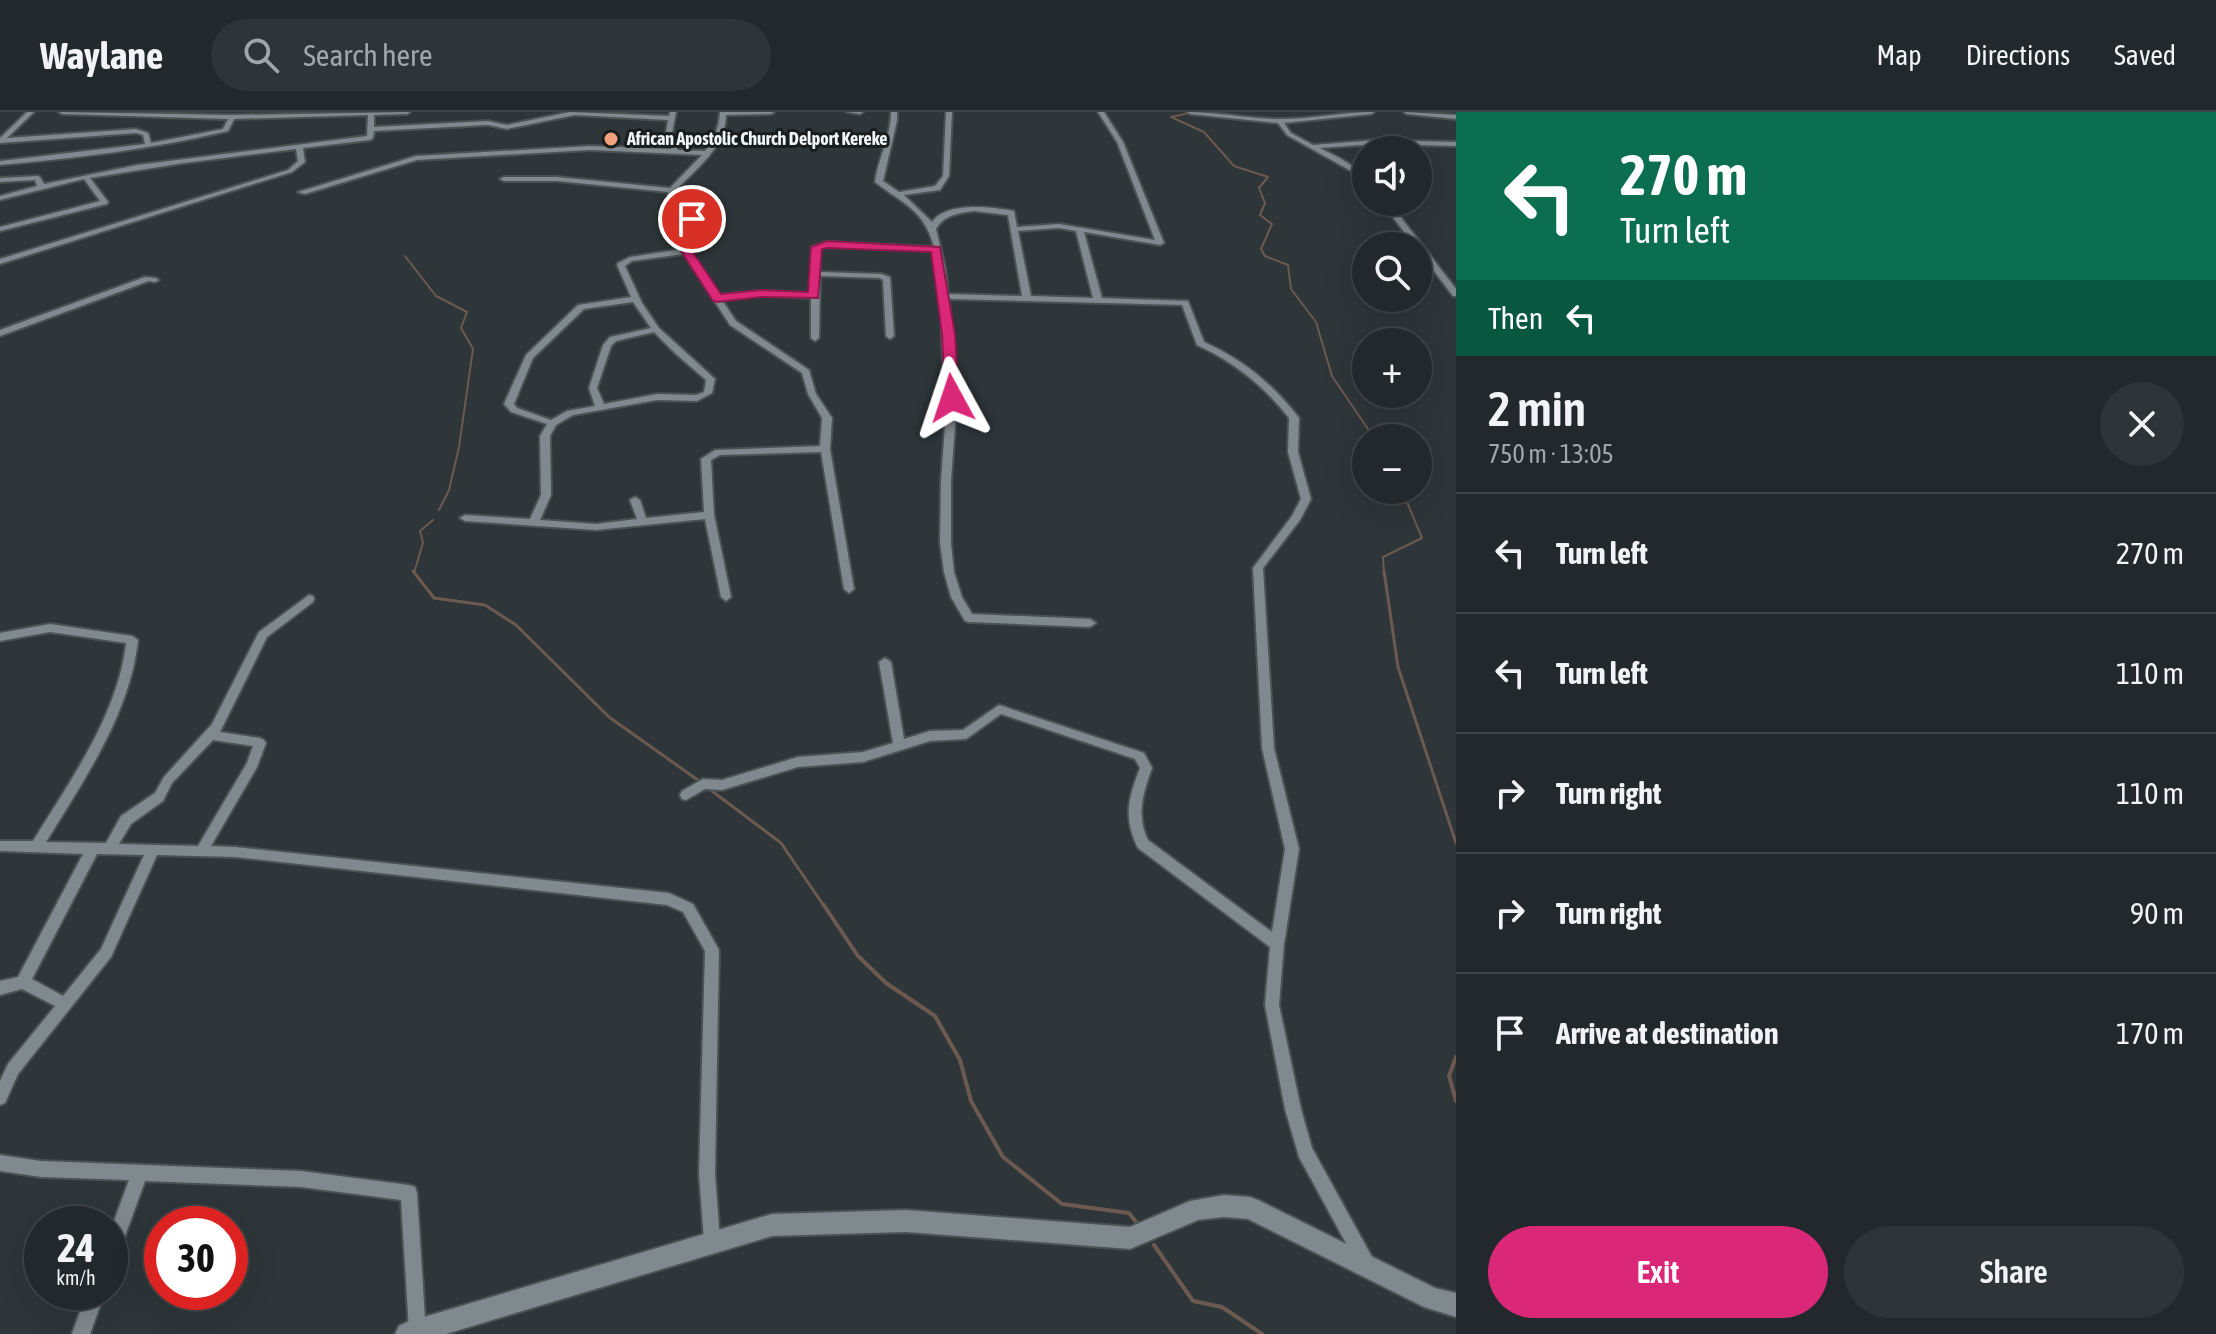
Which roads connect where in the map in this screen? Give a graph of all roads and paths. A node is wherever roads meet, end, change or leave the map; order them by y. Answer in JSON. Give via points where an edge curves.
{"nodes":[{"id":1,"x":31,"y":112,"type":"edge"},
{"id":2,"x":62,"y":112,"type":"edge"},
{"id":3,"x":388,"y":112,"type":"edge"},
{"id":4,"x":407,"y":112,"type":"edge"},
{"id":5,"x":723,"y":112,"type":"edge"},
{"id":6,"x":771,"y":112,"type":"edge"},
{"id":7,"x":850,"y":112,"type":"edge"},
{"id":8,"x":860,"y":112,"type":"edge"},
{"id":9,"x":894,"y":112,"type":"edge"},
{"id":10,"x":949,"y":112,"type":"edge"},
{"id":11,"x":1101,"y":112,"type":"edge"},
{"id":12,"x":1190,"y":112,"type":"edge"},
{"id":13,"x":1371,"y":112,"type":"edge"},
{"id":14,"x":1407,"y":112,"type":"edge"},
{"id":15,"x":112,"y":113,"type":"edge"},
{"id":16,"x":371,"y":113,"type":"edge"},
{"id":17,"x":575,"y":113,"type":"edge"},
{"id":18,"x":589,"y":113,"type":"edge"},
{"id":19,"x":286,"y":114,"type":"edge"},
{"id":20,"x":672,"y":115,"type":"edge"},
{"id":21,"x":232,"y":117,"type":"junction"},
{"id":22,"x":1456,"y":117,"type":"edge"},
{"id":23,"x":1280,"y":121,"type":"junction"},
{"id":24,"x":372,"y":129,"type":"junction"},
{"id":25,"x":1,"y":141,"type":"edge"},
{"id":26,"x":148,"y":144,"type":"junction"},
{"id":27,"x":1456,"y":144,"type":"edge"},
{"id":28,"x":299,"y":146,"type":"junction"},
{"id":29,"x":1313,"y":147,"type":"junction"},
{"id":30,"x":110,"y":151,"type":"junction"},
{"id":31,"x":675,"y":151,"type":"junction"},
{"id":32,"x":705,"y":153,"type":"junction"},
{"id":33,"x":0,"y":163,"type":"edge"},
{"id":34,"x":1352,"y":169,"type":"edge"},
{"id":35,"x":119,"y":171,"type":"junction"},
{"id":36,"x":87,"y":178,"type":"junction"},
{"id":37,"x":504,"y":179,"type":"dead end"},
{"id":38,"x":0,"y":180,"type":"edge"},
{"id":39,"x":41,"y":186,"type":"junction"},
{"id":40,"x":672,"y":190,"type":"junction"},
{"id":41,"x":302,"y":192,"type":"dead end"},
{"id":42,"x":899,"y":194,"type":"junction"},
{"id":43,"x":0,"y":198,"type":"edge"},
{"id":44,"x":1396,"y":216,"type":"edge"},
{"id":45,"x":933,"y":228,"type":"junction"},
{"id":46,"x":0,"y":229,"type":"edge"},
{"id":47,"x":1014,"y":229,"type":"junction"},
{"id":48,"x":1079,"y":229,"type":"junction"},
{"id":49,"x":936,"y":249,"type":"junction"},
{"id":50,"x":686,"y":251,"type":"junction"},
{"id":51,"x":0,"y":262,"type":"edge"},
{"id":52,"x":816,"y":274,"type":"junction"},
{"id":53,"x":155,"y":280,"type":"dead end"},
{"id":54,"x":1456,"y":294,"type":"edge"},
{"id":55,"x":814,"y":296,"type":"junction"},
{"id":56,"x":944,"y":296,"type":"junction"},
{"id":57,"x":717,"y":298,"type":"junction"},
{"id":58,"x":634,"y":299,"type":"junction"},
{"id":59,"x":1027,"y":299,"type":"junction"},
{"id":60,"x":1098,"y":300,"type":"junction"},
{"id":61,"x":653,"y":330,"type":"junction"},
{"id":62,"x":0,"y":333,"type":"edge"},
{"id":63,"x":890,"y":336,"type":"dead end"},
{"id":64,"x":815,"y":338,"type":"dead end"},
{"id":65,"x":601,"y":408,"type":"junction"},
{"id":66,"x":552,"y":423,"type":"junction"},
{"id":67,"x":825,"y":449,"type":"junction"},
{"id":68,"x":635,"y":500,"type":"dead end"},
{"id":69,"x":709,"y":515,"type":"junction"},
{"id":70,"x":465,"y":518,"type":"dead end"},
{"id":71,"x":533,"y":523,"type":"junction"},
{"id":72,"x":643,"y":523,"type":"junction"},
{"id":73,"x":849,"y":589,"type":"dead end"},
{"id":74,"x":726,"y":597,"type":"dead end"},
{"id":75,"x":309,"y":599,"type":"dead end"},
{"id":76,"x":1090,"y":623,"type":"dead end"},
{"id":77,"x":0,"y":637,"type":"edge"},
{"id":78,"x":885,"y":662,"type":"dead end"},
{"id":79,"x":212,"y":735,"type":"junction"},
{"id":80,"x":899,"y":744,"type":"junction"},
{"id":81,"x":686,"y":795,"type":"dead end"},
{"id":82,"x":0,"y":846,"type":"edge"},
{"id":83,"x":37,"y":846,"type":"junction"},
{"id":84,"x":111,"y":846,"type":"junction"},
{"id":85,"x":93,"y":848,"type":"junction"},
{"id":86,"x":202,"y":850,"type":"junction"},
{"id":87,"x":152,"y":851,"type":"junction"},
{"id":88,"x":1277,"y":944,"type":"junction"},
{"id":89,"x":23,"y":982,"type":"junction"},
{"id":90,"x":0,"y":988,"type":"edge"},
{"id":91,"x":65,"y":1004,"type":"junction"},
{"id":92,"x":0,"y":1098,"type":"edge"},
{"id":93,"x":0,"y":1163,"type":"edge"},
{"id":94,"x":140,"y":1173,"type":"junction"},
{"id":95,"x":128,"y":1206,"type":"edge"},
{"id":96,"x":712,"y":1240,"type":"junction"},
{"id":97,"x":1366,"y":1263,"type":"junction"},
{"id":98,"x":1456,"y":1305,"type":"edge"},
{"id":99,"x":90,"y":1310,"type":"edge"},
{"id":100,"x":412,"y":1332,"type":"edge"},
{"id":101,"x":81,"y":1334,"type":"edge"}],
"edges":[{"from":1,"to":25,"type":"street"},
{"from":2,"to":15,"type":"street"},
{"from":3,"to":4,"type":"street"},
{"from":3,"to":16,"type":"street"},
{"from":5,"to":6,"type":"street"},
{"from":5,"to":32,"type":"street","via":[[724,125]]},
{"from":7,"to":8,"type":"street"},
{"from":9,"to":42,"type":"street","via":[[879,182]]},
{"from":10,"to":42,"type":"street","via":[[946,176],[937,188]]},
{"from":11,"to":48,"type":"street","via":[[1120,142],[1160,243]]},
{"from":12,"to":23,"type":"street"},
{"from":13,"to":23,"type":"street"},
{"from":14,"to":22,"type":"street"},
{"from":15,"to":21,"type":"street"},
{"from":16,"to":19,"type":"street"},
{"from":16,"to":24,"type":"street"},
{"from":17,"to":18,"type":"street"},
{"from":17,"to":24,"type":"street","via":[[507,127],[483,123]]},
{"from":18,"to":20,"type":"street"},
{"from":19,"to":21,"type":"street"},
{"from":20,"to":31,"type":"street","via":[[669,133]]},
{"from":21,"to":26,"type":"street","via":[[226,130]]},
{"from":23,"to":29,"type":"street","via":[[1289,134]]},
{"from":24,"to":28,"type":"street","via":[[370,138]]},
{"from":25,"to":26,"type":"street","via":[[136,131],[146,134]]},
{"from":26,"to":30,"type":"street"},
{"from":27,"to":29,"type":"street"},
{"from":28,"to":35,"type":"street"},
{"from":28,"to":51,"type":"street","via":[[302,162],[290,171]]},
{"from":29,"to":34,"type":"street"},
{"from":30,"to":33,"type":"street"},
{"from":30,"to":35,"type":"street"},
{"from":31,"to":32,"type":"street"},
{"from":31,"to":41,"type":"street","via":[[590,148],[416,158]]},
{"from":32,"to":40,"type":"street"},
{"from":35,"to":36,"type":"street"},
{"from":36,"to":39,"type":"street"},
{"from":36,"to":46,"type":"street","via":[[104,202]]},
{"from":37,"to":40,"type":"street"},
{"from":38,"to":39,"type":"street","via":[[38,178]]},
{"from":39,"to":43,"type":"street"},
{"from":40,"to":50,"type":"street","via":[[671,199],[692,219]]},
{"from":42,"to":45,"type":"street"},
{"from":44,"to":54,"type":"street"},
{"from":45,"to":47,"type":"street","via":[[950,213],[983,208],[1011,213]]},
{"from":45,"to":49,"type":"street"},
{"from":47,"to":48,"type":"street"},
{"from":47,"to":59,"type":"street"},
{"from":48,"to":60,"type":"street"},
{"from":49,"to":52,"type":"street","via":[[827,244],[816,247]]},
{"from":49,"to":56,"type":"street"},
{"from":50,"to":57,"type":"street"},
{"from":50,"to":58,"type":"street","via":[[624,261]]},
{"from":52,"to":55,"type":"street"},
{"from":52,"to":63,"type":"street","via":[[887,279]]},
{"from":53,"to":62,"type":"street"},
{"from":55,"to":57,"type":"street","via":[[761,293]]},
{"from":55,"to":64,"type":"street"},
{"from":56,"to":59,"type":"street"},
{"from":56,"to":76,"type":"street","via":[[952,398],[943,486],[947,552],[960,608],[969,618]]},
{"from":57,"to":67,"type":"street","via":[[733,323],[806,372],[827,418]]},
{"from":58,"to":61,"type":"street"},
{"from":58,"to":66,"type":"street","via":[[581,307],[529,357],[509,404]]},
{"from":59,"to":60,"type":"street"},
{"from":60,"to":88,"type":"street","via":[[1185,303],[1200,343],[1272,391],[1294,418],[1293,452],[1306,499],[1294,526],[1269,548],[1258,568],[1268,748],[1292,849]]},
{"from":61,"to":65,"type":"street","via":[[607,345],[593,388]]},
{"from":61,"to":65,"type":"street","via":[[711,379],[708,393]]},
{"from":65,"to":66,"type":"street","via":[[570,413]]},
{"from":66,"to":71,"type":"street","via":[[545,436],[546,495]]},
{"from":67,"to":69,"type":"street","via":[[711,453],[706,459]]},
{"from":67,"to":73,"type":"street"},
{"from":68,"to":72,"type":"street"},
{"from":69,"to":72,"type":"street"},
{"from":69,"to":74,"type":"street"},
{"from":70,"to":71,"type":"street"},
{"from":71,"to":72,"type":"street"},
{"from":75,"to":79,"type":"street","via":[[263,635]]},
{"from":77,"to":83,"type":"street","via":[[50,628],[132,640],[133,661],[122,687]]},
{"from":78,"to":80,"type":"street"},
{"from":79,"to":84,"type":"street","via":[[168,780],[159,797],[126,820]]},
{"from":79,"to":86,"type":"street","via":[[260,743]]},
{"from":80,"to":81,"type":"street","via":[[863,757],[798,762],[722,785],[703,784]]},
{"from":80,"to":88,"type":"street","via":[[966,734],[999,709],[1140,756],[1146,768],[1133,806],[1143,844]]},
{"from":82,"to":83,"type":"street"},
{"from":83,"to":85,"type":"street"},
{"from":84,"to":85,"type":"street"},
{"from":84,"to":87,"type":"street"},
{"from":85,"to":89,"type":"street"},
{"from":86,"to":87,"type":"street"},
{"from":86,"to":96,"type":"street","via":[[669,899],[688,908],[712,950],[707,1174]]},
{"from":87,"to":91,"type":"street","via":[[106,953]]},
{"from":88,"to":97,"type":"street","via":[[1272,1005],[1293,1109],[1305,1151]]},
{"from":89,"to":90,"type":"street"},
{"from":89,"to":91,"type":"street"},
{"from":91,"to":92,"type":"street","via":[[13,1069]]},
{"from":93,"to":94,"type":"street"},
{"from":94,"to":95,"type":"street"},
{"from":94,"to":100,"type":"street","via":[[301,1179],[409,1193]]},
{"from":96,"to":97,"type":"street","via":[[772,1225],[828,1219],[1130,1238],[1151,1233],[1180,1215],[1224,1205],[1250,1208]]},
{"from":96,"to":100,"type":"street"},
{"from":97,"to":98,"type":"street","via":[[1432,1299]]},
{"from":99,"to":101,"type":"street"}]}
